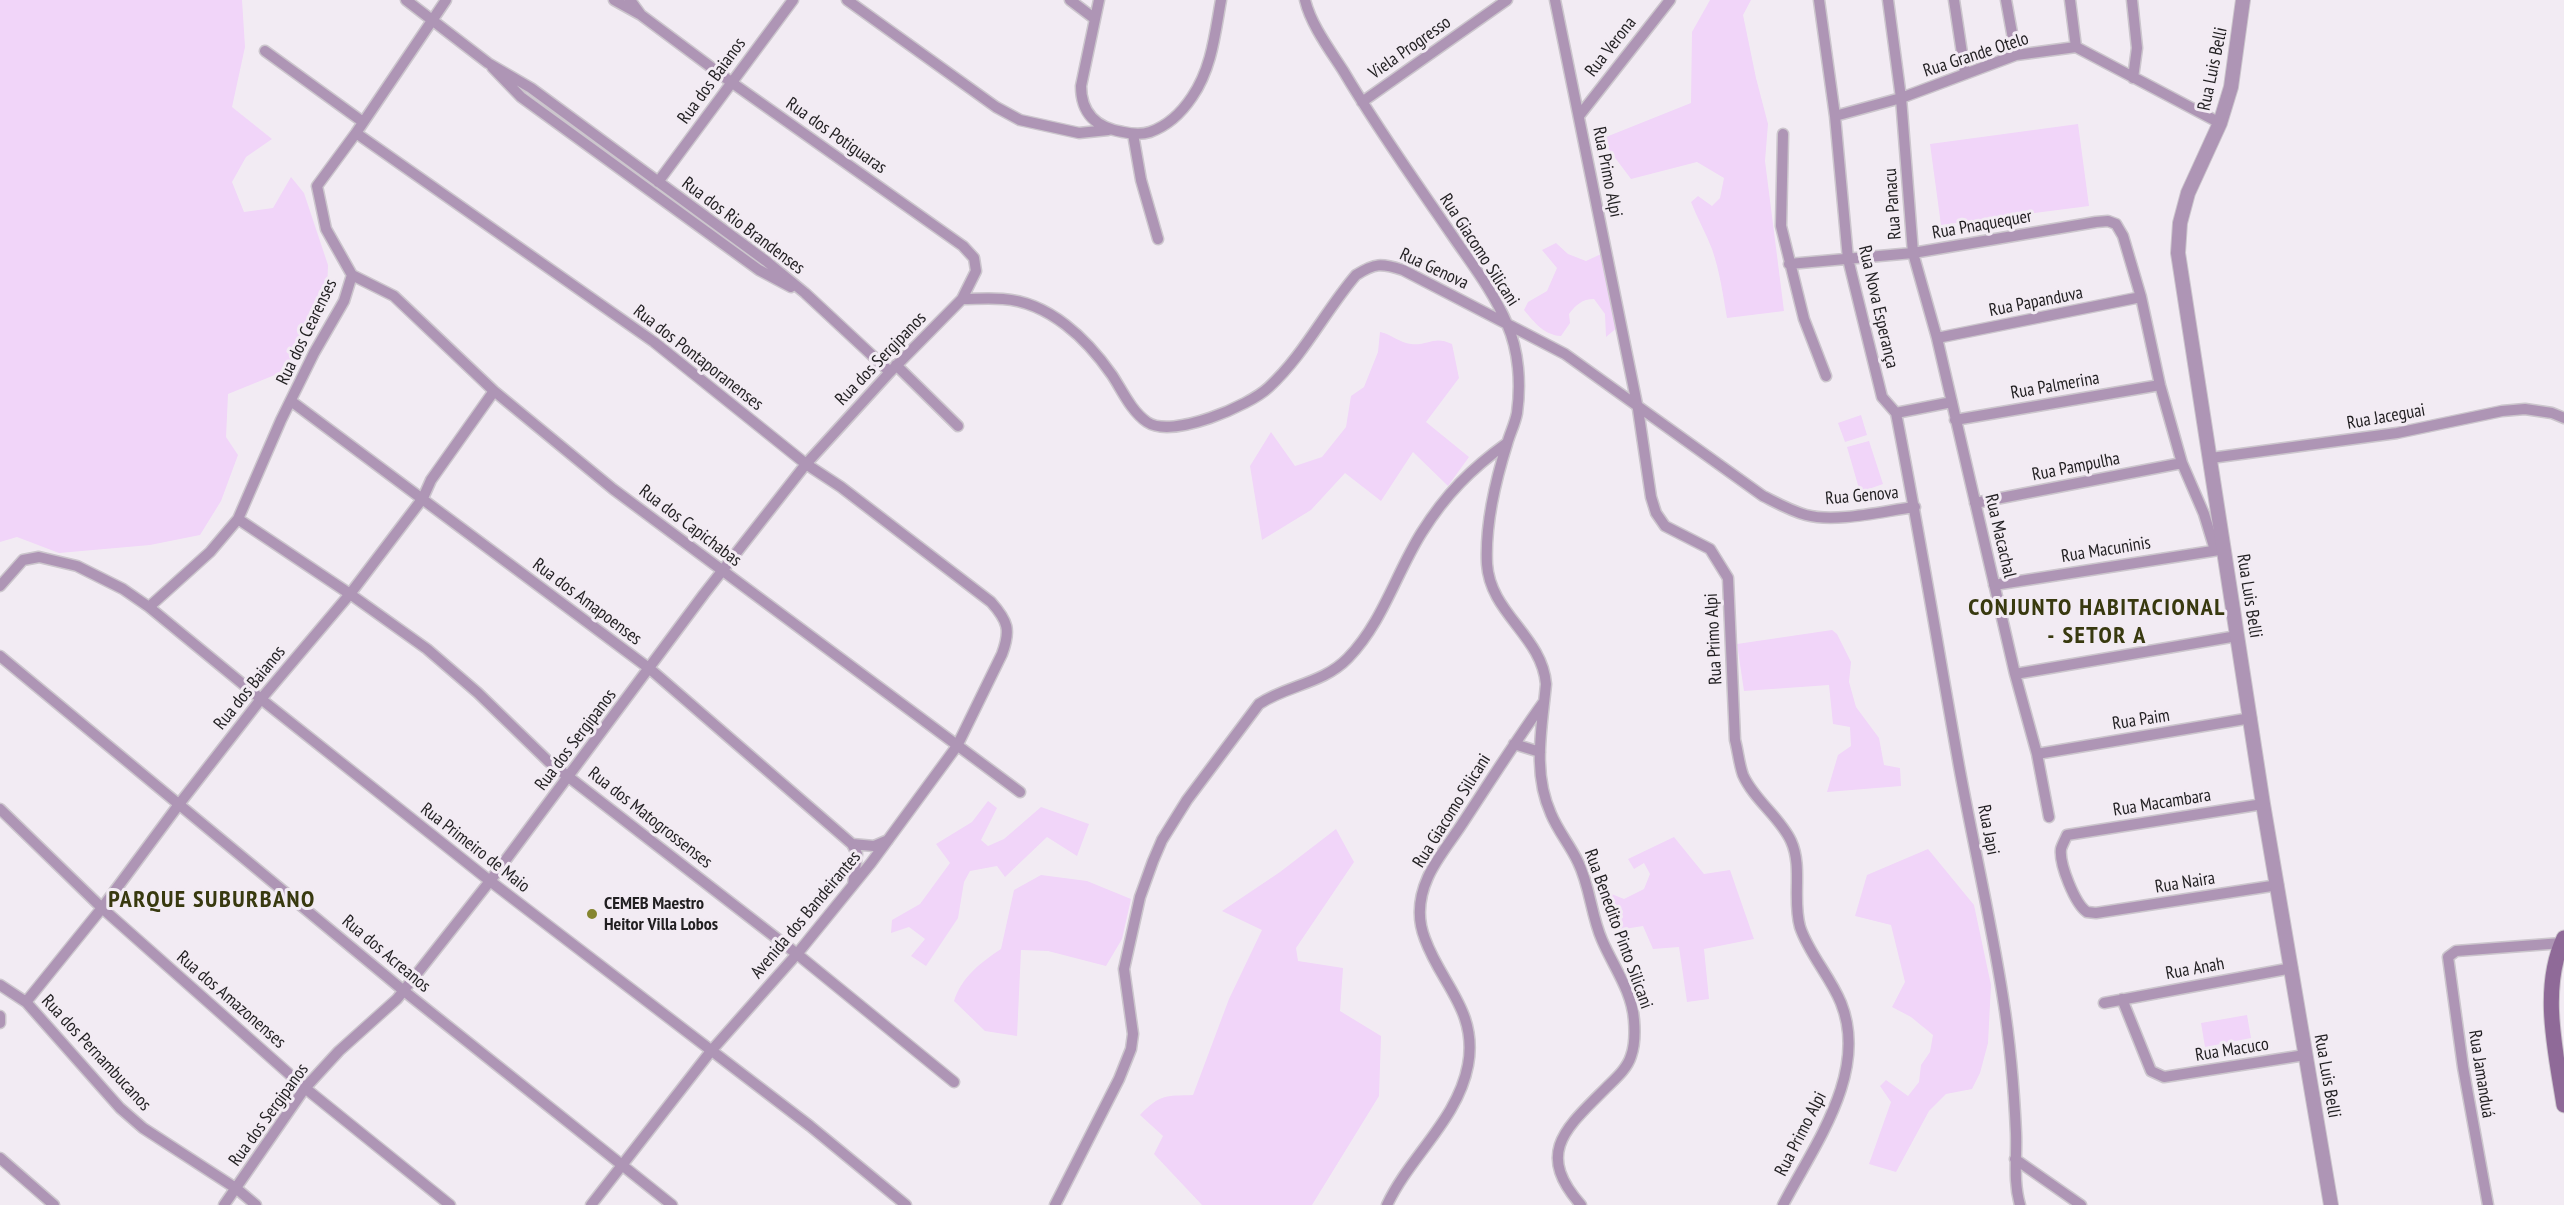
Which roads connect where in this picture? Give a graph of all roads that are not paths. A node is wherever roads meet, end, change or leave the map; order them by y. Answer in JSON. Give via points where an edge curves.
{"nodes":[{"id":1,"x":406,"y":0,"type":"edge"},
{"id":2,"x":446,"y":0,"type":"edge"},
{"id":3,"x":614,"y":0,"type":"edge"},
{"id":4,"x":630,"y":0,"type":"edge"},
{"id":5,"x":793,"y":0,"type":"edge"},
{"id":6,"x":847,"y":0,"type":"edge"},
{"id":7,"x":1070,"y":0,"type":"edge"},
{"id":8,"x":1099,"y":0,"type":"edge"},
{"id":9,"x":1221,"y":0,"type":"edge"},
{"id":10,"x":1305,"y":0,"type":"edge"},
{"id":11,"x":1507,"y":0,"type":"edge"},
{"id":12,"x":1555,"y":0,"type":"edge"},
{"id":13,"x":1670,"y":0,"type":"edge"},
{"id":14,"x":1819,"y":0,"type":"edge"},
{"id":15,"x":1888,"y":0,"type":"edge"},
{"id":16,"x":1954,"y":0,"type":"edge"},
{"id":17,"x":2006,"y":0,"type":"edge"},
{"id":18,"x":2070,"y":0,"type":"edge"},
{"id":19,"x":2132,"y":0,"type":"edge"},
{"id":20,"x":2243,"y":0,"type":"edge"},
{"id":21,"x":641,"y":15,"type":"junction"},
{"id":22,"x":432,"y":19,"type":"junction"},
{"id":23,"x":1095,"y":19,"type":"junction"},
{"id":24,"x":2076,"y":47,"type":"junction"},
{"id":25,"x":265,"y":51,"type":"dead end"},
{"id":26,"x":2016,"y":55,"type":"junction"},
{"id":27,"x":488,"y":63,"type":"junction"},
{"id":28,"x":1965,"y":73,"type":"junction"},
{"id":29,"x":2133,"y":78,"type":"junction"},
{"id":30,"x":731,"y":82,"type":"junction"},
{"id":31,"x":1901,"y":98,"type":"junction"},
{"id":32,"x":1362,"y":102,"type":"junction"},
{"id":33,"x":1579,"y":116,"type":"junction"},
{"id":34,"x":1835,"y":116,"type":"junction"},
{"id":35,"x":363,"y":122,"type":"junction"},
{"id":36,"x":2220,"y":123,"type":"junction"},
{"id":37,"x":1111,"y":130,"type":"junction"},
{"id":38,"x":356,"y":133,"type":"junction"},
{"id":39,"x":1133,"y":134,"type":"junction"},
{"id":40,"x":1783,"y":134,"type":"dead end"},
{"id":41,"x":658,"y":182,"type":"junction"},
{"id":42,"x":1158,"y":239,"type":"dead end"},
{"id":43,"x":1913,"y":253,"type":"junction"},
{"id":44,"x":1848,"y":259,"type":"junction"},
{"id":45,"x":1789,"y":264,"type":"junction"},
{"id":46,"x":352,"y":275,"type":"junction"},
{"id":47,"x":805,"y":293,"type":"junction"},
{"id":48,"x":2141,"y":297,"type":"junction"},
{"id":49,"x":962,"y":299,"type":"junction"},
{"id":50,"x":1507,"y":323,"type":"junction"},
{"id":51,"x":1937,"y":338,"type":"junction"},
{"id":52,"x":893,"y":368,"type":"junction"},
{"id":53,"x":1826,"y":376,"type":"dead end"},
{"id":54,"x":2160,"y":385,"type":"junction"},
{"id":55,"x":494,"y":390,"type":"junction"},
{"id":56,"x":291,"y":401,"type":"junction"},
{"id":57,"x":1952,"y":402,"type":"junction"},
{"id":58,"x":1638,"y":409,"type":"junction"},
{"id":59,"x":1896,"y":413,"type":"junction"},
{"id":60,"x":2564,"y":418,"type":"edge"},
{"id":61,"x":1955,"y":420,"type":"junction"},
{"id":62,"x":958,"y":426,"type":"dead end"},
{"id":63,"x":1507,"y":443,"type":"junction"},
{"id":64,"x":2211,"y":458,"type":"junction"},
{"id":65,"x":2182,"y":463,"type":"junction"},
{"id":66,"x":806,"y":464,"type":"junction"},
{"id":67,"x":423,"y":498,"type":"junction"},
{"id":68,"x":1975,"y":502,"type":"junction"},
{"id":69,"x":1915,"y":507,"type":"junction"},
{"id":70,"x":238,"y":519,"type":"junction"},
{"id":71,"x":2219,"y":550,"type":"junction"},
{"id":72,"x":722,"y":570,"type":"junction"},
{"id":73,"x":1490,"y":581,"type":"joint"},
{"id":74,"x":1994,"y":585,"type":"junction"},
{"id":75,"x":0,"y":586,"type":"edge"},
{"id":76,"x":350,"y":594,"type":"junction"},
{"id":77,"x":149,"y":607,"type":"junction"},
{"id":78,"x":1007,"y":625,"type":"joint"},
{"id":79,"x":2237,"y":636,"type":"junction"},
{"id":80,"x":0,"y":656,"type":"edge"},
{"id":81,"x":650,"y":669,"type":"junction"},
{"id":82,"x":2015,"y":674,"type":"junction"},
{"id":83,"x":261,"y":699,"type":"junction"},
{"id":84,"x":1545,"y":700,"type":"junction"},
{"id":85,"x":2251,"y":718,"type":"junction"},
{"id":86,"x":1514,"y":744,"type":"junction"},
{"id":87,"x":957,"y":746,"type":"junction"},
{"id":88,"x":1540,"y":752,"type":"junction"},
{"id":89,"x":2037,"y":754,"type":"junction"},
{"id":90,"x":569,"y":776,"type":"junction"},
{"id":91,"x":1020,"y":792,"type":"dead end"},
{"id":92,"x":180,"y":803,"type":"junction"},
{"id":93,"x":2263,"y":804,"type":"junction"},
{"id":94,"x":0,"y":809,"type":"edge"},
{"id":95,"x":2049,"y":817,"type":"dead end"},
{"id":96,"x":888,"y":839,"type":"junction"},
{"id":97,"x":852,"y":844,"type":"junction"},
{"id":98,"x":490,"y":882,"type":"junction"},
{"id":99,"x":853,"y":885,"type":"junction"},
{"id":100,"x":2278,"y":885,"type":"junction"},
{"id":101,"x":102,"y":908,"type":"junction"},
{"id":102,"x":2096,"y":913,"type":"joint"},
{"id":103,"x":2563,"y":940,"type":"edge"},
{"id":104,"x":797,"y":954,"type":"junction"},
{"id":105,"x":2292,"y":968,"type":"junction"},
{"id":106,"x":2559,"y":972,"type":"edge"},
{"id":107,"x":0,"y":985,"type":"edge"},
{"id":108,"x":404,"y":991,"type":"junction"},
{"id":109,"x":2122,"y":999,"type":"junction"},
{"id":110,"x":26,"y":1002,"type":"junction"},
{"id":111,"x":2104,"y":1003,"type":"dead end"},
{"id":112,"x":0,"y":1016,"type":"edge"},
{"id":113,"x":0,"y":1023,"type":"edge"},
{"id":114,"x":711,"y":1051,"type":"junction"},
{"id":115,"x":2305,"y":1055,"type":"junction"},
{"id":116,"x":2560,"y":1057,"type":"edge"},
{"id":117,"x":954,"y":1082,"type":"dead end"},
{"id":118,"x":305,"y":1088,"type":"junction"},
{"id":119,"x":2564,"y":1106,"type":"edge"},
{"id":120,"x":0,"y":1158,"type":"edge"},
{"id":121,"x":2015,"y":1159,"type":"junction"},
{"id":122,"x":622,"y":1166,"type":"junction"},
{"id":123,"x":237,"y":1189,"type":"junction"},
{"id":124,"x":54,"y":1205,"type":"edge"},
{"id":125,"x":224,"y":1205,"type":"edge"},
{"id":126,"x":256,"y":1205,"type":"edge"},
{"id":127,"x":450,"y":1205,"type":"edge"},
{"id":128,"x":591,"y":1205,"type":"edge"},
{"id":129,"x":672,"y":1205,"type":"edge"},
{"id":130,"x":906,"y":1205,"type":"edge"},
{"id":131,"x":1055,"y":1205,"type":"edge"},
{"id":132,"x":1387,"y":1205,"type":"edge"},
{"id":133,"x":1581,"y":1205,"type":"edge"},
{"id":134,"x":1783,"y":1205,"type":"edge"},
{"id":135,"x":2020,"y":1205,"type":"edge"},
{"id":136,"x":2082,"y":1205,"type":"edge"},
{"id":137,"x":2331,"y":1205,"type":"edge"},
{"id":138,"x":2488,"y":1205,"type":"edge"}],
"edges":[{"from":1,"to":22,"type":"street"},
{"from":2,"to":22,"type":"street","name":"Rua dos Cearenses"},
{"from":3,"to":21,"type":"street","name":"Rua dos Potiguaras"},
{"from":4,"to":21,"type":"street","name":"Rua dos Potiguaras"},
{"from":5,"to":30,"type":"street","name":"Rua dos Baianos"},
{"from":6,"to":37,"type":"street","via":[[1020,120],[1079,133]]},
{"from":7,"to":23,"type":"street"},
{"from":8,"to":23,"type":"street"},
{"from":9,"to":39,"type":"street","via":[[1211,57],[1192,98],[1163,127]]},
{"from":10,"to":32,"type":"street","name":"Rua Giacomo Silicani"},
{"from":11,"to":32,"type":"street","name":"Viela Progresso"},
{"from":12,"to":33,"type":"street","name":"Rua Primo Alpi"},
{"from":13,"to":33,"type":"street","name":"Rua Verona"},
{"from":14,"to":34,"type":"street","name":"Rua Nova Esperança"},
{"from":15,"to":31,"type":"street","name":"Rua Panacu"},
{"from":16,"to":28,"type":"street"},
{"from":17,"to":26,"type":"street"},
{"from":18,"to":24,"type":"street"},
{"from":19,"to":29,"type":"street","via":[[2137,48]]},
{"from":20,"to":36,"type":"street","name":"Rua Luis Belli","via":[[2231,87]]},
{"from":21,"to":30,"type":"street","name":"Rua dos Potiguaras"},
{"from":22,"to":27,"type":"street"},
{"from":22,"to":35,"type":"street","name":"Rua dos Cearenses"},
{"from":23,"to":37,"type":"street","via":[[1081,98],[1094,122]]},
{"from":24,"to":26,"type":"street","name":"Rua Grande Otelo"},
{"from":24,"to":29,"type":"street"},
{"from":25,"to":35,"type":"street"},
{"from":26,"to":28,"type":"street","name":"Rua Grande Otelo"},
{"from":27,"to":41,"type":"street","name":"Rua dos Rio Brandenses","via":[[531,88]]},
{"from":27,"to":47,"type":"street","name":"Rua dos Rio Brandenses","via":[[521,97],[663,201],[759,270]]},
{"from":28,"to":31,"type":"street","name":"Rua Grande Otelo"},
{"from":29,"to":36,"type":"street"},
{"from":30,"to":41,"type":"street","name":"Rua dos Baianos"},
{"from":30,"to":49,"type":"street","name":"Rua dos Potiguaras","via":[[963,246],[974,258],[976,271]]},
{"from":31,"to":34,"type":"street","name":"Rua Grande Otelo"},
{"from":31,"to":43,"type":"street","name":"Rua Panacu"},
{"from":32,"to":50,"type":"street","name":"Rua Giacomo Silicani"},
{"from":33,"to":58,"type":"street","name":"Rua Primo Alpi"},
{"from":34,"to":44,"type":"street","name":"Rua Nova Esperança"},
{"from":35,"to":38,"type":"street","name":"Rua dos Cearenses"},
{"from":36,"to":64,"type":"street","name":"Rua Luis Belli","via":[[2188,193],[2178,253]]},
{"from":37,"to":39,"type":"street"},
{"from":38,"to":46,"type":"street","name":"Rua dos Cearenses","via":[[317,186],[326,229]]},
{"from":38,"to":66,"type":"street","name":"Rua dos Pontaporanenses","via":[[654,342]]},
{"from":39,"to":42,"type":"street"},
{"from":40,"to":45,"type":"street","via":[[1781,226]]},
{"from":41,"to":47,"type":"street","name":"Rua dos Rio Brandenses"},
{"from":43,"to":44,"type":"street","name":"Rua Pnaquequer"},
{"from":43,"to":48,"type":"street","name":"Rua Pnaquequer","via":[[2108,221],[2116,224],[2123,236]]},
{"from":43,"to":51,"type":"street","name":"Rua Panacu"},
{"from":44,"to":45,"type":"street","name":"Rua Pnaquequer"},
{"from":44,"to":59,"type":"street","name":"Rua Nova Esperança","via":[[1882,397]]},
{"from":45,"to":53,"type":"street","via":[[1804,319]]},
{"from":46,"to":55,"type":"street","name":"Rua dos Capichabas","via":[[394,296]]},
{"from":46,"to":56,"type":"street","name":"Rua dos Cearenses","via":[[344,301]]},
{"from":47,"to":52,"type":"street"},
{"from":48,"to":51,"type":"street","name":"Rua Papanduva"},
{"from":48,"to":54,"type":"street"},
{"from":49,"to":50,"type":"street","name":"Rua Genova","via":[[1024,303],[1071,328],[1095,351],[1136,412],[1148,423],[1163,428],[1181,427],[1240,406],[1267,389],[1289,367],[1345,287],[1370,266],[1384,264],[1403,270]]},
{"from":49,"to":52,"type":"street","name":"Rua dos Sergipanos"},
{"from":50,"to":58,"type":"street","name":"Rua Genova","via":[[1564,354]]},
{"from":50,"to":63,"type":"street","name":"Rua Giacomo Silicani","via":[[1516,351],[1518,386],[1516,416]]},
{"from":51,"to":57,"type":"street","name":"Rua Panacu"},
{"from":52,"to":62,"type":"street"},
{"from":52,"to":66,"type":"street","name":"Rua dos Sergipanos"},
{"from":54,"to":61,"type":"street","name":"Rua Palmerina"},
{"from":54,"to":65,"type":"street"},
{"from":55,"to":67,"type":"street","name":"Rua dos Baianos","via":[[431,480]]},
{"from":55,"to":72,"type":"street","name":"Rua dos Capichabas","via":[[613,489]]},
{"from":56,"to":67,"type":"street","name":"Rua dos Amapoenses"},
{"from":56,"to":70,"type":"street","name":"Rua dos Cearenses"},
{"from":57,"to":59,"type":"street"},
{"from":57,"to":61,"type":"street","name":"Rua Macachal"},
{"from":58,"to":69,"type":"street","name":"Rua Genova","via":[[1785,508],[1827,518]]},
{"from":58,"to":134,"type":"street","name":"Rua Primo Alpi","via":[[1650,497],[1656,513],[1665,526],[1710,549],[1728,578],[1739,762],[1751,788],[1792,843],[1800,925],[1837,993],[1846,1019],[1848,1054],[1840,1093]]},
{"from":59,"to":69,"type":"street","name":"Rua Nova Esperança"},
{"from":60,"to":64,"type":"street","name":"Rua Jaceguai","via":[[2525,409],[2502,411],[2387,434]]},
{"from":61,"to":68,"type":"street","name":"Rua Macachal"},
{"from":63,"to":73,"type":"street","name":"Rua Giacomo Silicani","via":[[1489,517]]},
{"from":63,"to":131,"type":"street","via":[[1451,490],[1421,532],[1378,619],[1349,657],[1325,676],[1259,704],[1201,779],[1167,832],[1145,881],[1126,956],[1131,1049]]},
{"from":64,"to":71,"type":"street","name":"Rua Luis Belli"},
{"from":65,"to":68,"type":"street","name":"Rua Pampulha"},
{"from":65,"to":71,"type":"street"},
{"from":66,"to":72,"type":"street","name":"Rua dos Sergipanos"},
{"from":66,"to":78,"type":"street","name":"Rua dos Pontaporanenses","via":[[991,602]]},
{"from":67,"to":76,"type":"street","name":"Rua dos Baianos"},
{"from":67,"to":81,"type":"street","name":"Rua dos Amapoenses"},
{"from":68,"to":74,"type":"street","name":"Rua Macachal"},
{"from":69,"to":121,"type":"street","name":"Rua Japi","via":[[2004,1001]]},
{"from":70,"to":76,"type":"street","name":"Rua dos Matogrossenses"},
{"from":70,"to":77,"type":"street","name":"Rua dos Cearenses","via":[[210,552]]},
{"from":71,"to":74,"type":"street","name":"Rua Macuninis"},
{"from":71,"to":79,"type":"street","name":"Rua Luis Belli"},
{"from":72,"to":81,"type":"street","name":"Rua dos Sergipanos"},
{"from":72,"to":87,"type":"street","name":"Rua dos Capichabas"},
{"from":73,"to":84,"type":"street","name":"Rua Benedito Pinto Silicani","via":[[1501,606],[1541,659],[1546,678]]},
{"from":74,"to":82,"type":"street","name":"Rua Macachal"},
{"from":75,"to":77,"type":"street","name":"Rua Primeiro de Maio","via":[[21,562],[39,557],[77,566]]},
{"from":76,"to":83,"type":"street","name":"Rua dos Baianos"},
{"from":76,"to":90,"type":"street","name":"Rua dos Matogrossenses","via":[[427,649]]},
{"from":77,"to":83,"type":"street","name":"Rua Primeiro de Maio"},
{"from":78,"to":87,"type":"street","name":"Avenida dos Bandeirantes","via":[[1008,639],[1002,654]]},
{"from":79,"to":82,"type":"street"},
{"from":79,"to":85,"type":"street","name":"Rua Luis Belli"},
{"from":80,"to":92,"type":"street","name":"Rua dos Acreanos"},
{"from":81,"to":90,"type":"street","name":"Rua dos Sergipanos"},
{"from":81,"to":97,"type":"street","name":"Rua dos Amapoenses"},
{"from":82,"to":89,"type":"street","name":"Rua Macachal"},
{"from":83,"to":92,"type":"street","name":"Rua dos Baianos"},
{"from":83,"to":98,"type":"street","name":"Rua Primeiro de Maio"},
{"from":84,"to":86,"type":"street","name":"Rua Giacomo Silicani"},
{"from":84,"to":88,"type":"street","name":"Rua Benedito Pinto Silicani"},
{"from":85,"to":89,"type":"street","name":"Rua Paim"},
{"from":85,"to":93,"type":"street","name":"Rua Luis Belli"},
{"from":86,"to":88,"type":"street"},
{"from":86,"to":132,"type":"street","name":"Rua Giacomo Silicani","via":[[1428,877],[1422,897],[1419,914],[1425,939],[1462,1008],[1470,1051],[1459,1096]]},
{"from":87,"to":91,"type":"street","name":"Rua dos Capichabas"},
{"from":87,"to":96,"type":"street","name":"Avenida dos Bandeirantes"},
{"from":88,"to":133,"type":"street","name":"Rua Benedito Pinto Silicani","via":[[1544,797],[1578,861],[1599,933],[1634,1017],[1631,1058],[1579,1116],[1557,1151],[1559,1173]]},
{"from":89,"to":95,"type":"street","name":"Rua Macachal"},
{"from":90,"to":98,"type":"street","name":"Rua dos Sergipanos"},
{"from":90,"to":104,"type":"street","name":"Rua dos Matogrossenses"},
{"from":92,"to":101,"type":"street","name":"Rua dos Baianos"},
{"from":92,"to":108,"type":"street","name":"Rua dos Acreanos"},
{"from":93,"to":100,"type":"street","name":"Rua Luis Belli"},
{"from":93,"to":102,"type":"street","name":"Rua Macambara","via":[[2067,835],[2061,863],[2082,908]]},
{"from":94,"to":101,"type":"street","name":"Rua dos Amazonenses"},
{"from":96,"to":97,"type":"street","via":[[874,846]]},
{"from":96,"to":99,"type":"street","name":"Avenida dos Bandeirantes"},
{"from":97,"to":99,"type":"street","via":[[857,854]]},
{"from":98,"to":108,"type":"street","name":"Rua dos Sergipanos"},
{"from":98,"to":114,"type":"street","name":"Rua Primeiro de Maio"},
{"from":99,"to":104,"type":"street","name":"Avenida dos Bandeirantes"},
{"from":100,"to":102,"type":"street","name":"Rua Naira"},
{"from":100,"to":105,"type":"street","name":"Rua Luis Belli"},
{"from":101,"to":110,"type":"street","name":"Rua dos Baianos"},
{"from":101,"to":118,"type":"street","name":"Rua dos Amazonenses"},
{"from":103,"to":106,"type":"main road"},
{"from":103,"to":138,"type":"street","name":"Rua Jamanduá","via":[[2456,951],[2447,962]]},
{"from":104,"to":114,"type":"street","name":"Avenida dos Bandeirantes"},
{"from":104,"to":117,"type":"street","name":"Rua dos Matogrossenses"},
{"from":105,"to":109,"type":"street","name":"Rua Anah"},
{"from":105,"to":115,"type":"street","name":"Rua Luis Belli"},
{"from":106,"to":116,"type":"main road","via":[[2552,1004]]},
{"from":107,"to":110,"type":"street","name":"Rua dos Pernambucanos"},
{"from":108,"to":118,"type":"street","name":"Rua dos Sergipanos","via":[[339,1050]]},
{"from":108,"to":122,"type":"street","name":"Rua dos Acreanos"},
{"from":109,"to":111,"type":"street","name":"Rua Anah"},
{"from":109,"to":115,"type":"street","name":"Rua Macuco","via":[[2151,1071],[2164,1077]]},
{"from":110,"to":123,"type":"street","name":"Rua dos Pernambucanos","via":[[120,1108],[143,1128]]},
{"from":112,"to":113,"type":"street"},
{"from":114,"to":122,"type":"street","name":"Avenida dos Bandeirantes"},
{"from":114,"to":130,"type":"street","name":"Rua Primeiro de Maio"},
{"from":115,"to":137,"type":"street","name":"Rua Luis Belli"},
{"from":116,"to":119,"type":"main road"},
{"from":118,"to":123,"type":"street","name":"Rua dos Sergipanos"},
{"from":118,"to":127,"type":"street","name":"Rua dos Amazonenses"},
{"from":120,"to":124,"type":"street"},
{"from":121,"to":135,"type":"street","name":"Rua Japi"},
{"from":121,"to":136,"type":"street"},
{"from":122,"to":128,"type":"street","name":"Avenida dos Bandeirantes"},
{"from":122,"to":129,"type":"street","name":"Rua dos Acreanos"},
{"from":123,"to":125,"type":"street","name":"Rua dos Sergipanos"},
{"from":123,"to":126,"type":"street","name":"Rua dos Pernambucanos"}]}
